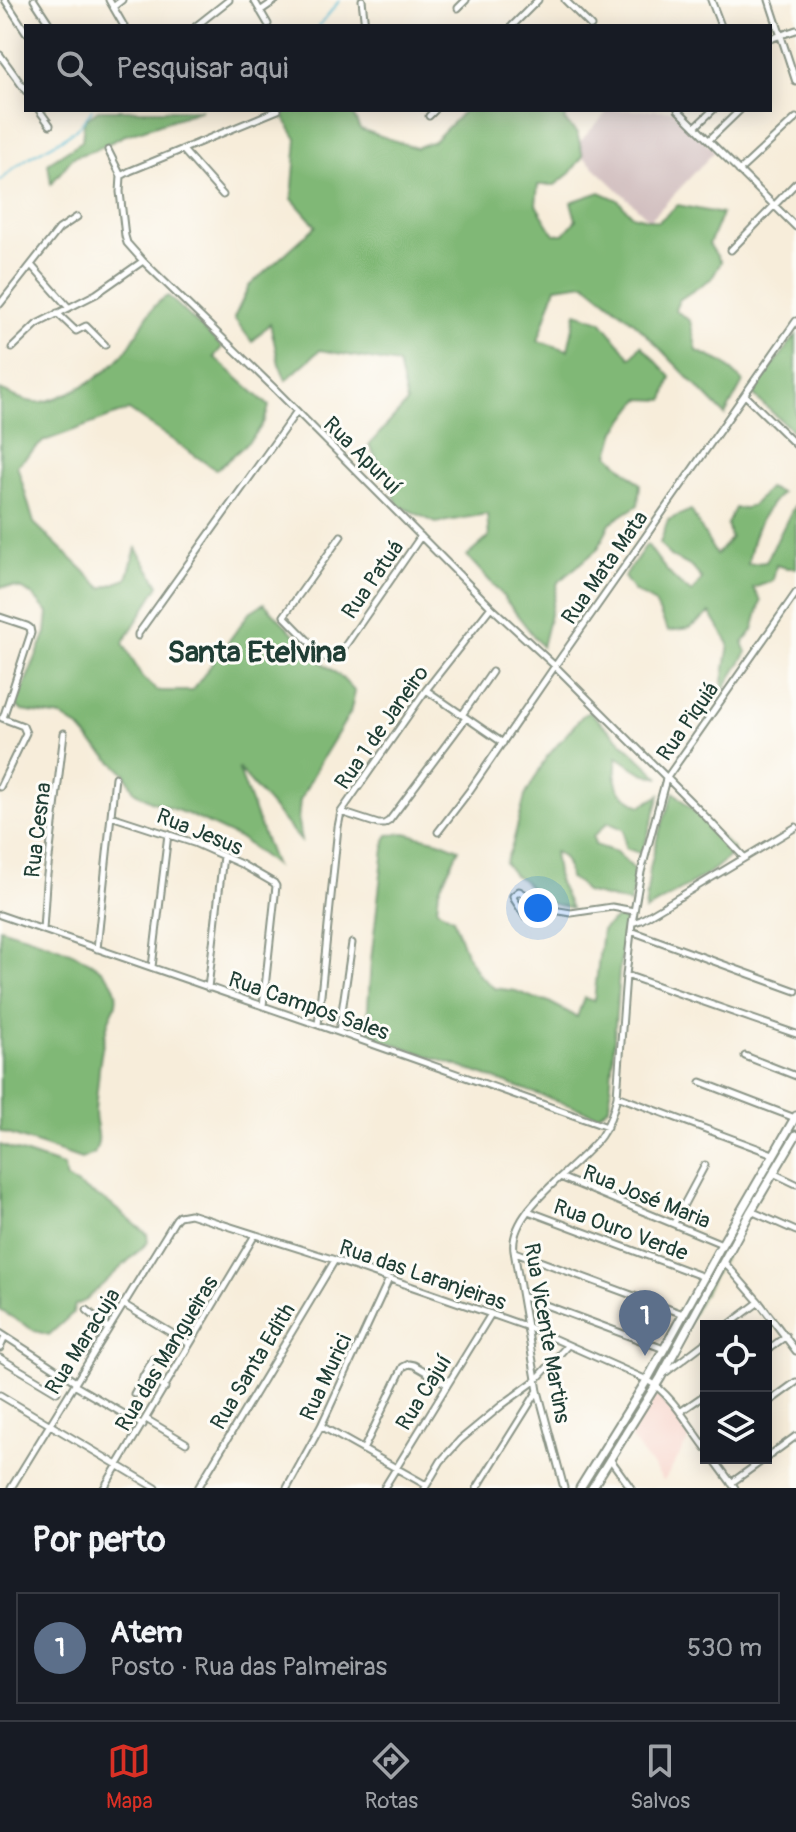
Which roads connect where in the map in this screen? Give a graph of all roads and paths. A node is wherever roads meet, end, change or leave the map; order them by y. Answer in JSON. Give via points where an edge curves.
{"nodes":[{"id":1,"x":5,"y":0,"type":"edge"},
{"id":2,"x":34,"y":0,"type":"edge"},
{"id":3,"x":109,"y":0,"type":"edge"},
{"id":4,"x":122,"y":0,"type":"edge"},
{"id":5,"x":229,"y":0,"type":"edge"},
{"id":6,"x":254,"y":0,"type":"edge"},
{"id":7,"x":276,"y":0,"type":"edge"},
{"id":8,"x":362,"y":0,"type":"edge"},
{"id":9,"x":466,"y":0,"type":"edge"},
{"id":10,"x":538,"y":0,"type":"edge"},
{"id":11,"x":565,"y":0,"type":"edge"},
{"id":12,"x":711,"y":0,"type":"edge"},
{"id":13,"x":769,"y":0,"type":"edge"},
{"id":14,"x":113,"y":7,"type":"junction"},
{"id":15,"x":458,"y":8,"type":"dead end"},
{"id":16,"x":260,"y":11,"type":"junction"},
{"id":17,"x":50,"y":24,"type":"edge"},
{"id":18,"x":123,"y":24,"type":"edge"},
{"id":19,"x":199,"y":24,"type":"edge"},
{"id":20,"x":268,"y":24,"type":"dead end"},
{"id":21,"x":365,"y":24,"type":"edge"},
{"id":22,"x":514,"y":24,"type":"edge"},
{"id":23,"x":589,"y":24,"type":"edge"},
{"id":24,"x":720,"y":24,"type":"edge"},
{"id":25,"x":24,"y":29,"type":"edge"},
{"id":26,"x":796,"y":30,"type":"edge"},
{"id":27,"x":780,"y":36,"type":"junction"},
{"id":28,"x":772,"y":38,"type":"edge"},
{"id":29,"x":0,"y":55,"type":"edge"},
{"id":30,"x":796,"y":82,"type":"edge"},
{"id":31,"x":24,"y":88,"type":"edge"},
{"id":32,"x":40,"y":112,"type":"edge"},
{"id":33,"x":273,"y":112,"type":"edge"},
{"id":34,"x":433,"y":112,"type":"edge"},
{"id":35,"x":680,"y":112,"type":"edge"},
{"id":36,"x":711,"y":112,"type":"edge"},
{"id":37,"x":738,"y":112,"type":"edge"},
{"id":38,"x":429,"y":116,"type":"dead end"},
{"id":39,"x":796,"y":118,"type":"edge"},
{"id":40,"x":50,"y":125,"type":"dead end"},
{"id":41,"x":695,"y":127,"type":"junction"},
{"id":42,"x":709,"y":140,"type":"junction"},
{"id":43,"x":108,"y":150,"type":"dead end"},
{"id":44,"x":183,"y":150,"type":"junction"},
{"id":45,"x":739,"y":171,"type":"junction"},
{"id":46,"x":121,"y":176,"type":"junction"},
{"id":47,"x":796,"y":183,"type":"edge"},
{"id":48,"x":223,"y":195,"type":"dead end"},
{"id":49,"x":775,"y":207,"type":"junction"},
{"id":50,"x":77,"y":217,"type":"dead end"},
{"id":51,"x":796,"y":227,"type":"edge"},
{"id":52,"x":731,"y":250,"type":"dead end"},
{"id":53,"x":143,"y":261,"type":"junction"},
{"id":54,"x":31,"y":265,"type":"junction"},
{"id":55,"x":0,"y":304,"type":"edge"},
{"id":56,"x":69,"y":308,"type":"junction"},
{"id":57,"x":57,"y":313,"type":"junction"},
{"id":58,"x":796,"y":321,"type":"edge"},
{"id":59,"x":105,"y":345,"type":"dead end"},
{"id":60,"x":12,"y":348,"type":"dead end"},
{"id":61,"x":745,"y":395,"type":"junction"},
{"id":62,"x":297,"y":411,"type":"junction"},
{"id":63,"x":796,"y":445,"type":"edge"},
{"id":64,"x":341,"y":536,"type":"dead end"},
{"id":65,"x":421,"y":536,"type":"junction"},
{"id":66,"x":796,"y":593,"type":"edge"},
{"id":67,"x":491,"y":607,"type":"junction"},
{"id":68,"x":0,"y":617,"type":"edge"},
{"id":69,"x":138,"y":636,"type":"dead end"},
{"id":70,"x":555,"y":666,"type":"junction"},
{"id":71,"x":492,"y":672,"type":"dead end"},
{"id":72,"x":426,"y":690,"type":"junction"},
{"id":73,"x":2,"y":717,"type":"edge"},
{"id":74,"x":464,"y":717,"type":"junction"},
{"id":75,"x":64,"y":733,"type":"dead end"},
{"id":76,"x":503,"y":743,"type":"junction"},
{"id":77,"x":115,"y":777,"type":"dead end"},
{"id":78,"x":666,"y":779,"type":"junction"},
{"id":79,"x":0,"y":787,"type":"edge"},
{"id":80,"x":341,"y":812,"type":"junction"},
{"id":81,"x":111,"y":816,"type":"junction"},
{"id":82,"x":796,"y":827,"type":"edge"},
{"id":83,"x":438,"y":832,"type":"dead end"},
{"id":84,"x":168,"y":834,"type":"junction"},
{"id":85,"x":223,"y":856,"type":"junction"},
{"id":86,"x":744,"y":857,"type":"junction"},
{"id":87,"x":634,"y":911,"type":"junction"},
{"id":88,"x":0,"y":915,"type":"edge"},
{"id":89,"x":525,"y":916,"type":"dead end"},
{"id":90,"x":632,"y":923,"type":"junction"},
{"id":91,"x":43,"y":930,"type":"junction"},
{"id":92,"x":631,"y":931,"type":"junction"},
{"id":93,"x":352,"y":943,"type":"dead end"},
{"id":94,"x":97,"y":949,"type":"junction"},
{"id":95,"x":152,"y":967,"type":"junction"},
{"id":96,"x":626,"y":975,"type":"junction"},
{"id":97,"x":208,"y":988,"type":"junction"},
{"id":98,"x":796,"y":991,"type":"edge"},
{"id":99,"x":263,"y":1006,"type":"junction"},
{"id":100,"x":318,"y":1025,"type":"junction"},
{"id":101,"x":339,"y":1032,"type":"junction"},
{"id":102,"x":796,"y":1034,"type":"edge"},
{"id":103,"x":745,"y":1056,"type":"dead end"},
{"id":104,"x":796,"y":1076,"type":"edge"},
{"id":105,"x":701,"y":1082,"type":"dead end"},
{"id":106,"x":617,"y":1096,"type":"junction"},
{"id":107,"x":796,"y":1117,"type":"edge"},
{"id":108,"x":607,"y":1127,"type":"junction"},
{"id":109,"x":796,"y":1136,"type":"edge"},
{"id":110,"x":773,"y":1154,"type":"junction"},
{"id":111,"x":705,"y":1165,"type":"dead end"},
{"id":112,"x":773,"y":1173,"type":"junction"},
{"id":113,"x":560,"y":1177,"type":"junction"},
{"id":114,"x":796,"y":1184,"type":"edge"},
{"id":115,"x":528,"y":1211,"type":"junction"},
{"id":116,"x":751,"y":1211,"type":"junction"},
{"id":117,"x":183,"y":1215,"type":"joint"},
{"id":118,"x":674,"y":1223,"type":"junction"},
{"id":119,"x":796,"y":1231,"type":"edge"},
{"id":120,"x":255,"y":1235,"type":"junction"},
{"id":121,"x":722,"y":1244,"type":"junction"},
{"id":122,"x":514,"y":1251,"type":"junction"},
{"id":123,"x":335,"y":1260,"type":"junction"},
{"id":124,"x":724,"y":1262,"type":"junction"},
{"id":125,"x":704,"y":1277,"type":"junction"},
{"id":126,"x":389,"y":1279,"type":"junction"},
{"id":127,"x":523,"y":1297,"type":"junction"},
{"id":128,"x":759,"y":1302,"type":"junction"},
{"id":129,"x":123,"y":1304,"type":"junction"},
{"id":130,"x":87,"y":1310,"type":"dead end"},
{"id":131,"x":491,"y":1314,"type":"junction"},
{"id":132,"x":683,"y":1314,"type":"junction"},
{"id":133,"x":735,"y":1320,"type":"edge"},
{"id":134,"x":528,"y":1327,"type":"junction"},
{"id":135,"x":108,"y":1328,"type":"junction"},
{"id":136,"x":3,"y":1335,"type":"edge"},
{"id":137,"x":786,"y":1336,"type":"junction"},
{"id":138,"x":190,"y":1344,"type":"junction"},
{"id":139,"x":568,"y":1345,"type":"junction"},
{"id":140,"x":772,"y":1346,"type":"edge"},
{"id":141,"x":700,"y":1347,"type":"edge"},
{"id":142,"x":0,"y":1348,"type":"edge"},
{"id":143,"x":664,"y":1349,"type":"junction"},
{"id":144,"x":796,"y":1351,"type":"edge"},
{"id":145,"x":0,"y":1358,"type":"edge"},
{"id":146,"x":153,"y":1359,"type":"dead end"},
{"id":147,"x":143,"y":1376,"type":"junction"},
{"id":148,"x":536,"y":1380,"type":"junction"},
{"id":149,"x":647,"y":1380,"type":"junction"},
{"id":150,"x":658,"y":1380,"type":"junction"},
{"id":151,"x":796,"y":1382,"type":"edge"},
{"id":152,"x":75,"y":1383,"type":"junction"},
{"id":153,"x":447,"y":1384,"type":"junction"},
{"id":154,"x":165,"y":1388,"type":"junction"},
{"id":155,"x":538,"y":1391,"type":"junction"},
{"id":156,"x":57,"y":1392,"type":"dead end"},
{"id":157,"x":134,"y":1394,"type":"dead end"},
{"id":158,"x":0,"y":1395,"type":"edge"},
{"id":159,"x":700,"y":1398,"type":"edge"},
{"id":160,"x":772,"y":1400,"type":"edge"},
{"id":161,"x":680,"y":1412,"type":"junction"},
{"id":162,"x":144,"y":1422,"type":"junction"},
{"id":163,"x":49,"y":1424,"type":"junction"},
{"id":164,"x":321,"y":1426,"type":"junction"},
{"id":165,"x":796,"y":1436,"type":"edge"},
{"id":166,"x":700,"y":1440,"type":"edge"},
{"id":167,"x":186,"y":1443,"type":"dead end"},
{"id":168,"x":363,"y":1450,"type":"junction"},
{"id":169,"x":772,"y":1454,"type":"edge"},
{"id":170,"x":610,"y":1459,"type":"junction"},
{"id":171,"x":717,"y":1464,"type":"edge"},
{"id":172,"x":759,"y":1464,"type":"edge"},
{"id":173,"x":119,"y":1465,"type":"junction"},
{"id":174,"x":395,"y":1468,"type":"junction"},
{"id":175,"x":733,"y":1486,"type":"edge"},
{"id":176,"x":425,"y":1487,"type":"edge"},
{"id":177,"x":11,"y":1488,"type":"edge"},
{"id":178,"x":104,"y":1488,"type":"edge"},
{"id":179,"x":156,"y":1488,"type":"edge"},
{"id":180,"x":198,"y":1488,"type":"edge"},
{"id":181,"x":287,"y":1488,"type":"edge"},
{"id":182,"x":384,"y":1488,"type":"edge"},
{"id":183,"x":477,"y":1488,"type":"edge"},
{"id":184,"x":564,"y":1488,"type":"edge"},
{"id":185,"x":580,"y":1488,"type":"edge"},
{"id":186,"x":592,"y":1488,"type":"edge"},
{"id":187,"x":631,"y":1488,"type":"edge"}],
"edges":[{"from":1,"to":25,"type":"street"},
{"from":2,"to":17,"type":"street"},
{"from":3,"to":14,"type":"street"},
{"from":4,"to":14,"type":"street"},
{"from":5,"to":19,"type":"street"},
{"from":6,"to":16,"type":"street"},
{"from":7,"to":16,"type":"street"},
{"from":8,"to":21,"type":"street"},
{"from":9,"to":15,"type":"street"},
{"from":10,"to":22,"type":"street"},
{"from":11,"to":23,"type":"street"},
{"from":12,"to":24,"type":"street"},
{"from":13,"to":27,"type":"street"},
{"from":14,"to":18,"type":"street"},
{"from":16,"to":20,"type":"street"},
{"from":26,"to":27,"type":"street"},
{"from":27,"to":28,"type":"street"},
{"from":27,"to":30,"type":"street"},
{"from":29,"to":31,"type":"street"},
{"from":32,"to":40,"type":"street"},
{"from":33,"to":44,"type":"street"},
{"from":34,"to":38,"type":"street"},
{"from":35,"to":41,"type":"street"},
{"from":36,"to":41,"type":"street"},
{"from":37,"to":42,"type":"street"},
{"from":39,"to":45,"type":"street"},
{"from":41,"to":42,"type":"street"},
{"from":42,"to":45,"type":"street"},
{"from":43,"to":46,"type":"street"},
{"from":44,"to":46,"type":"street"},
{"from":44,"to":48,"type":"street"},
{"from":45,"to":49,"type":"street"},
{"from":46,"to":53,"type":"street","name":"Rua Apuruí","via":[[125,236]]},
{"from":47,"to":49,"type":"street"},
{"from":49,"to":51,"type":"street"},
{"from":49,"to":52,"type":"street"},
{"from":50,"to":54,"type":"street","via":[[59,229]]},
{"from":53,"to":56,"type":"street"},
{"from":53,"to":62,"type":"street","name":"Rua Apuruí"},
{"from":54,"to":55,"type":"street"},
{"from":54,"to":56,"type":"street"},
{"from":56,"to":57,"type":"street"},
{"from":57,"to":59,"type":"street","via":[[76,331],[86,326]]},
{"from":57,"to":60,"type":"street","via":[[29,329]]},
{"from":58,"to":61,"type":"street","name":"Rua Mata Mata"},
{"from":61,"to":63,"type":"street"},
{"from":61,"to":70,"type":"street","name":"Rua Mata Mata"},
{"from":62,"to":65,"type":"street","name":"Rua Apuruí"},
{"from":62,"to":69,"type":"street"},
{"from":64,"to":65,"type":"street","name":"Rua Patuá","via":[[284,616],[331,661]]},
{"from":65,"to":67,"type":"street","name":"Rua Apuruí"},
{"from":66,"to":78,"type":"street","name":"Rua Piquiá"},
{"from":67,"to":70,"type":"street","name":"Rua Apuruí"},
{"from":67,"to":72,"type":"street","name":"Rua 1 de Janeiro"},
{"from":68,"to":73,"type":"street","via":[[31,633]]},
{"from":70,"to":76,"type":"street","name":"Rua Mata Mata"},
{"from":70,"to":78,"type":"street","name":"Rua Apuruí"},
{"from":71,"to":74,"type":"street"},
{"from":72,"to":74,"type":"street"},
{"from":72,"to":80,"type":"street","name":"Rua 1 de Janeiro"},
{"from":73,"to":79,"type":"street","via":[[23,726],[26,733]]},
{"from":74,"to":76,"type":"street"},
{"from":74,"to":80,"type":"street","via":[[389,821],[378,824]]},
{"from":75,"to":91,"type":"street","name":"Rua Cesna"},
{"from":76,"to":83,"type":"street","name":"Rua Mata Mata"},
{"from":77,"to":81,"type":"street"},
{"from":78,"to":86,"type":"street","name":"Rua Apuruí"},
{"from":78,"to":87,"type":"street","name":"Rua Piquiá"},
{"from":80,"to":100,"type":"street","name":"Rua 1 de Janeiro"},
{"from":81,"to":84,"type":"street","name":"Rua Jesus"},
{"from":81,"to":94,"type":"street"},
{"from":82,"to":86,"type":"street"},
{"from":84,"to":85,"type":"street","name":"Rua Jesus"},
{"from":84,"to":95,"type":"street"},
{"from":85,"to":97,"type":"street"},
{"from":85,"to":99,"type":"street","name":"Rua Jesus","via":[[276,886]]},
{"from":86,"to":90,"type":"street"},
{"from":87,"to":89,"type":"street","via":[[559,911],[519,891],[513,896]]},
{"from":87,"to":90,"type":"street","name":"Rua Piquiá"},
{"from":88,"to":91,"type":"street","name":"Rua Campos Sales"},
{"from":90,"to":92,"type":"street","name":"Rua Piquiá"},
{"from":91,"to":94,"type":"street","name":"Rua Campos Sales"},
{"from":92,"to":96,"type":"street","name":"Rua Vicente Martins"},
{"from":92,"to":98,"type":"street"},
{"from":93,"to":101,"type":"street"},
{"from":94,"to":95,"type":"street","name":"Rua Campos Sales"},
{"from":95,"to":97,"type":"street","name":"Rua Campos Sales"},
{"from":96,"to":102,"type":"street"},
{"from":96,"to":106,"type":"street","name":"Rua Vicente Martins"},
{"from":97,"to":99,"type":"street","name":"Rua Campos Sales"},
{"from":99,"to":100,"type":"street","name":"Rua Campos Sales"},
{"from":100,"to":101,"type":"street","name":"Rua Campos Sales"},
{"from":101,"to":108,"type":"street","name":"Rua Campos Sales"},
{"from":103,"to":104,"type":"street"},
{"from":105,"to":107,"type":"street"},
{"from":106,"to":108,"type":"street","name":"Rua Vicente Martins"},
{"from":106,"to":110,"type":"street"},
{"from":107,"to":110,"type":"main road"},
{"from":108,"to":113,"type":"street","name":"Rua Vicente Martins"},
{"from":109,"to":112,"type":"main road"},
{"from":110,"to":121,"type":"main road"},
{"from":111,"to":118,"type":"street"},
{"from":112,"to":114,"type":"street"},
{"from":112,"to":116,"type":"main road"},
{"from":113,"to":115,"type":"street","name":"Rua Vicente Martins"},
{"from":113,"to":118,"type":"street","name":"Rua José Maria"},
{"from":115,"to":122,"type":"street","name":"Rua Vicente Martins","via":[[515,1235]]},
{"from":115,"to":125,"type":"street","name":"Rua Ouro Verde"},
{"from":116,"to":119,"type":"street"},
{"from":116,"to":124,"type":"main road"},
{"from":117,"to":120,"type":"street","name":"Rua das Laranjeiras"},
{"from":117,"to":129,"type":"street","name":"Rua Maracuja"},
{"from":118,"to":121,"type":"street","name":"Rua José Maria"},
{"from":120,"to":123,"type":"street","name":"Rua das Laranjeiras"},
{"from":120,"to":138,"type":"street","name":"Rua das Mangueiras"},
{"from":121,"to":125,"type":"main road"},
{"from":122,"to":127,"type":"street","name":"Rua Vicente Martins"},
{"from":122,"to":132,"type":"street"},
{"from":123,"to":126,"type":"street","name":"Rua das Laranjeiras"},
{"from":123,"to":180,"type":"street","name":"Rua Santa Edith"},
{"from":124,"to":128,"type":"street"},
{"from":124,"to":150,"type":"main road"},
{"from":125,"to":132,"type":"main road"},
{"from":126,"to":131,"type":"street","name":"Rua das Laranjeiras"},
{"from":126,"to":164,"type":"street","name":"Rua Murici"},
{"from":127,"to":134,"type":"street","name":"Rua Vicente Martins"},
{"from":127,"to":143,"type":"street"},
{"from":128,"to":133,"type":"street"},
{"from":128,"to":137,"type":"street"},
{"from":129,"to":135,"type":"street","name":"Rua Maracuja"},
{"from":129,"to":138,"type":"street"},
{"from":130,"to":135,"type":"street"},
{"from":131,"to":134,"type":"street","name":"Rua das Laranjeiras"},
{"from":131,"to":153,"type":"street","name":"Rua Cajuí"},
{"from":132,"to":143,"type":"main road"},
{"from":134,"to":139,"type":"street","name":"Rua das Laranjeiras"},
{"from":134,"to":148,"type":"street","name":"Rua Vicente Martins"},
{"from":135,"to":152,"type":"street","name":"Rua Maracuja"},
{"from":136,"to":142,"type":"street"},
{"from":136,"to":152,"type":"street"},
{"from":137,"to":140,"type":"street"},
{"from":137,"to":144,"type":"street"},
{"from":138,"to":154,"type":"street","name":"Rua das Mangueiras"},
{"from":139,"to":148,"type":"street"},
{"from":139,"to":149,"type":"street","name":"Rua das Laranjeiras"},
{"from":141,"to":150,"type":"street"},
{"from":143,"to":149,"type":"main road"},
{"from":145,"to":156,"type":"street"},
{"from":146,"to":147,"type":"street"},
{"from":147,"to":154,"type":"street"},
{"from":147,"to":157,"type":"street"},
{"from":148,"to":155,"type":"street","name":"Rua Vicente Martins"},
{"from":148,"to":176,"type":"street","via":[[460,1440]]},
{"from":149,"to":150,"type":"street","name":"Rua das Laranjeiras"},
{"from":149,"to":185,"type":"main road"},
{"from":150,"to":161,"type":"street"},
{"from":150,"to":170,"type":"main road"},
{"from":151,"to":160,"type":"street"},
{"from":152,"to":162,"type":"street"},
{"from":152,"to":163,"type":"street","name":"Rua Maracuja"},
{"from":153,"to":168,"type":"street","via":[[414,1365],[403,1367]]},
{"from":153,"to":174,"type":"street","name":"Rua Cajuí"},
{"from":154,"to":162,"type":"street","name":"Rua das Mangueiras"},
{"from":155,"to":183,"type":"street"},
{"from":155,"to":184,"type":"street","name":"Rua Vicente Martins"},
{"from":158,"to":163,"type":"street"},
{"from":159,"to":161,"type":"street"},
{"from":161,"to":166,"type":"street"},
{"from":162,"to":167,"type":"street"},
{"from":162,"to":173,"type":"street","name":"Rua das Mangueiras"},
{"from":163,"to":173,"type":"street"},
{"from":163,"to":177,"type":"street","name":"Rua Maracuja"},
{"from":164,"to":168,"type":"street"},
{"from":164,"to":181,"type":"street","name":"Rua Murici"},
{"from":165,"to":169,"type":"street"},
{"from":168,"to":174,"type":"street"},
{"from":170,"to":186,"type":"main road"},
{"from":170,"to":187,"type":"street"},
{"from":171,"to":175,"type":"street"},
{"from":172,"to":175,"type":"street"},
{"from":173,"to":178,"type":"street","name":"Rua das Mangueiras"},
{"from":173,"to":179,"type":"street"},
{"from":174,"to":176,"type":"street"},
{"from":174,"to":182,"type":"street","name":"Rua Cajuí"}]}
